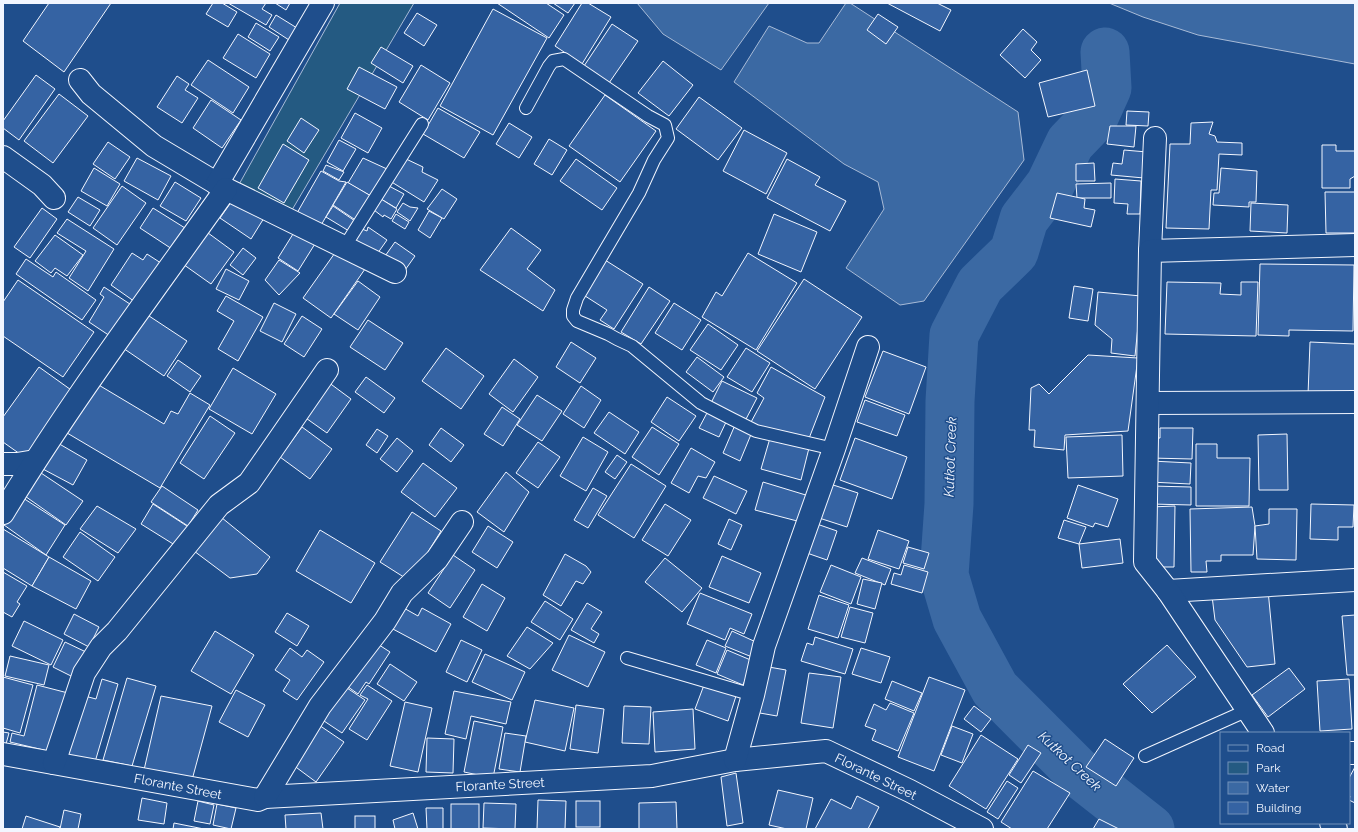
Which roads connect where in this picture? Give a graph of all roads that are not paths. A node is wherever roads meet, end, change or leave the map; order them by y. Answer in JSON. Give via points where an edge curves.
{"nodes":[{"id":1,"x":323,"y":3,"type":"edge"},
{"id":2,"x":80,"y":80,"type":"dead end"},
{"id":3,"x":526,"y":108,"type":"dead end"},
{"id":4,"x":422,"y":124,"type":"dead end"},
{"id":5,"x":1155,"y":138,"type":"dead end"},
{"id":6,"x":3,"y":157,"type":"edge"},
{"id":7,"x":221,"y":186,"type":"junction"},
{"id":8,"x":54,"y":198,"type":"dead end"},
{"id":9,"x":1355,"y":245,"type":"edge"},
{"id":10,"x":345,"y":246,"type":"junction"},
{"id":11,"x":1150,"y":251,"type":"junction"},
{"id":12,"x":395,"y":272,"type":"dead end"},
{"id":13,"x":868,"y":347,"type":"dead end"},
{"id":14,"x":327,"y":370,"type":"dead end"},
{"id":15,"x":1355,"y":402,"type":"edge"},
{"id":16,"x":1148,"y":403,"type":"junction"},
{"id":17,"x":834,"y":449,"type":"junction"},
{"id":18,"x":35,"y":460,"type":"junction"},
{"id":19,"x":3,"y":464,"type":"edge"},
{"id":20,"x":3,"y":513,"type":"edge"},
{"id":21,"x":462,"y":522,"type":"dead end"},
{"id":22,"x":1355,"y":580,"type":"edge"},
{"id":23,"x":1168,"y":591,"type":"junction"},
{"id":24,"x":627,"y":658,"type":"dead end"},
{"id":25,"x":753,"y":695,"type":"junction"},
{"id":26,"x":1248,"y":710,"type":"junction"},
{"id":27,"x":1262,"y":732,"type":"edge"},
{"id":28,"x":3,"y":754,"type":"edge"},
{"id":29,"x":1145,"y":756,"type":"dead end"},
{"id":30,"x":735,"y":760,"type":"junction"},
{"id":31,"x":54,"y":763,"type":"junction"},
{"id":32,"x":265,"y":797,"type":"junction"},
{"id":33,"x":982,"y":829,"type":"edge"}],
"edges":[{"from":1,"to":7,"type":"street"},
{"from":2,"to":7,"type":"street","via":[[91,94],[154,146]]},
{"from":3,"to":17,"type":"lane","via":[[549,66],[553,61],[564,59],[665,125],[668,138],[577,298],[573,310],[573,316],[577,321],[632,346],[701,403],[756,431]]},
{"from":4,"to":10,"type":"lane"},
{"from":5,"to":11,"type":"street"},
{"from":6,"to":8,"type":"street","via":[[42,185]]},
{"from":7,"to":10,"type":"street"},
{"from":7,"to":18,"type":"street","via":[[131,323],[113,345]]},
{"from":9,"to":11,"type":"street"},
{"from":10,"to":12,"type":"street"},
{"from":11,"to":16,"type":"street"},
{"from":13,"to":17,"type":"street"},
{"from":14,"to":31,"type":"street","via":[[249,483],[219,505],[117,631],[101,647],[84,673]]},
{"from":15,"to":16,"type":"street"},
{"from":16,"to":23,"type":"street","via":[[1145,562]]},
{"from":17,"to":25,"type":"street","via":[[764,646]]},
{"from":18,"to":19,"type":"street"},
{"from":18,"to":20,"type":"street"},
{"from":21,"to":32,"type":"street","via":[[437,559],[402,593],[385,621],[320,706]]},
{"from":22,"to":23,"type":"street"},
{"from":23,"to":26,"type":"street"},
{"from":24,"to":25,"type":"lane"},
{"from":25,"to":30,"type":"street"},
{"from":26,"to":27,"type":"street"},
{"from":26,"to":29,"type":"lane"},
{"from":28,"to":31,"type":"street","name":"Florante Street"},
{"from":30,"to":32,"type":"street","name":"Florante Street","via":[[652,776]]},
{"from":30,"to":33,"type":"street","name":"Florante Street","via":[[826,752],[910,791]]},
{"from":31,"to":32,"type":"street","name":"Florante Street","via":[[250,799],[258,800]]}]}
